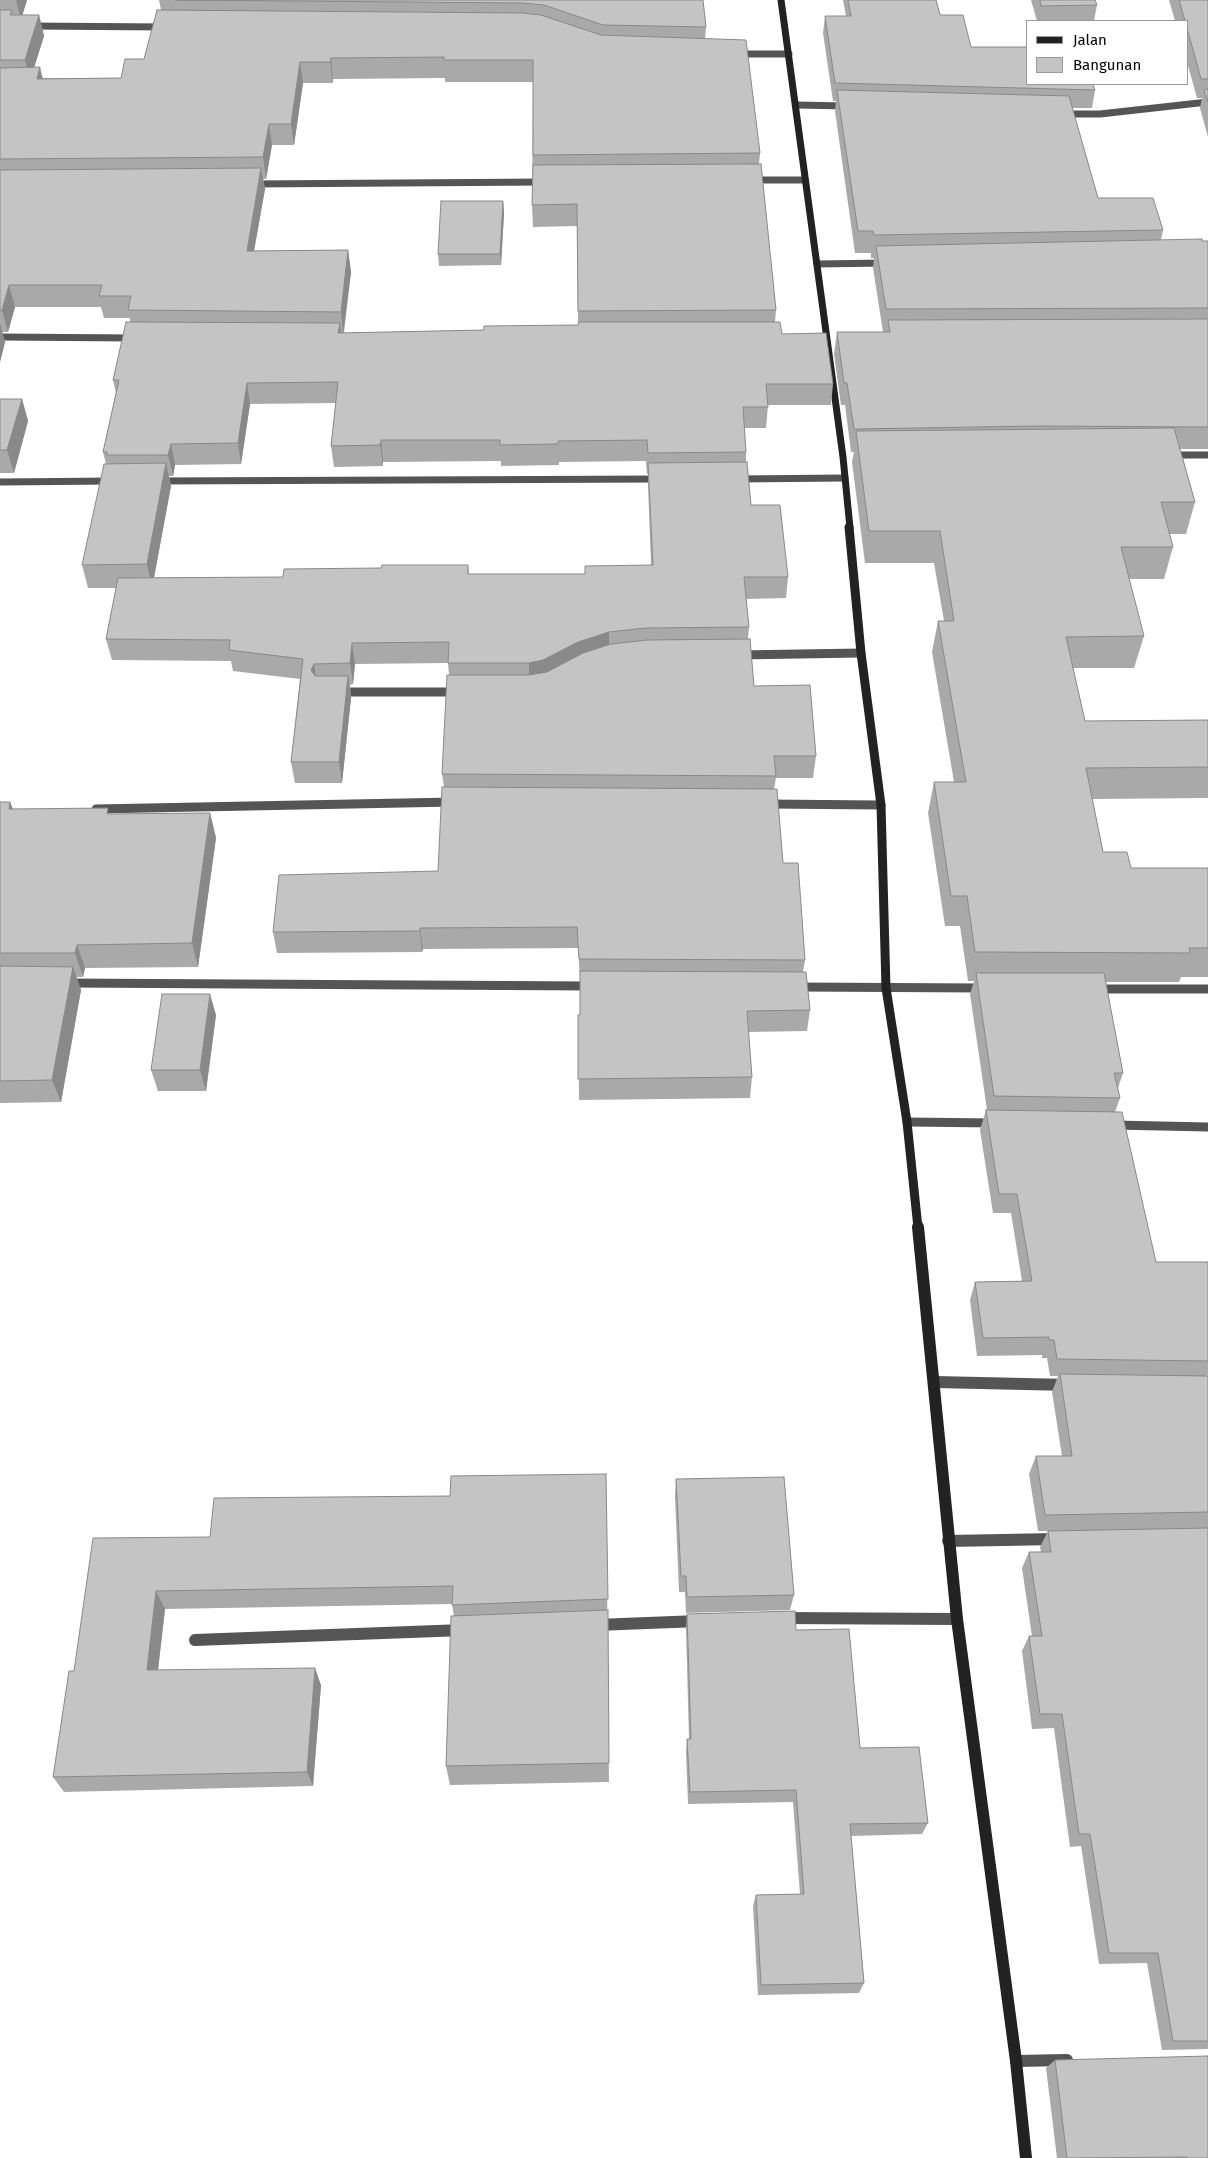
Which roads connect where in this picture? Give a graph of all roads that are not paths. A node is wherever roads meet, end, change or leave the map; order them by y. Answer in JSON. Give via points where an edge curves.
{"nodes":[{"id":1,"x":781,"y":0,"type":"edge"},
{"id":2,"x":20,"y":26,"type":"edge"},
{"id":3,"x":178,"y":27,"type":"edge"},
{"id":4,"x":723,"y":54,"type":"edge"},
{"id":5,"x":789,"y":54,"type":"junction"},
{"id":6,"x":1208,"y":102,"type":"edge"},
{"id":7,"x":796,"y":105,"type":"junction"},
{"id":8,"x":854,"y":106,"type":"edge"},
{"id":9,"x":1048,"y":114,"type":"edge"},
{"id":10,"x":746,"y":180,"type":"edge"},
{"id":11,"x":805,"y":180,"type":"junction"},
{"id":12,"x":557,"y":182,"type":"edge"},
{"id":13,"x":239,"y":184,"type":"edge"},
{"id":14,"x":897,"y":263,"type":"edge"},
{"id":15,"x":817,"y":264,"type":"junction"},
{"id":16,"x":0,"y":338,"type":"edge"},
{"id":17,"x":147,"y":338,"type":"edge"},
{"id":18,"x":1160,"y":455,"type":"edge"},
{"id":19,"x":1208,"y":456,"type":"edge"},
{"id":20,"x":845,"y":478,"type":"junction"},
{"id":21,"x":666,"y":479,"type":"edge"},
{"id":22,"x":726,"y":479,"type":"edge"},
{"id":23,"x":119,"y":481,"type":"edge"},
{"id":24,"x":149,"y":481,"type":"edge"},
{"id":25,"x":0,"y":482,"type":"edge"},
{"id":26,"x":861,"y":653,"type":"junction"},
{"id":27,"x":724,"y":655,"type":"edge"},
{"id":28,"x":331,"y":692,"type":"edge"},
{"id":29,"x":464,"y":692,"type":"edge"},
{"id":30,"x":469,"y":802,"type":"edge"},
{"id":31,"x":753,"y":804,"type":"edge"},
{"id":32,"x":881,"y":805,"type":"junction"},
{"id":33,"x":90,"y":809,"type":"edge"},
{"id":34,"x":60,"y":983,"type":"edge"},
{"id":35,"x":597,"y":986,"type":"edge"},
{"id":36,"x":786,"y":987,"type":"edge"},
{"id":37,"x":886,"y":988,"type":"junction"},
{"id":38,"x":993,"y":988,"type":"edge"},
{"id":39,"x":1081,"y":988,"type":"edge"},
{"id":40,"x":1208,"y":989,"type":"edge"},
{"id":41,"x":907,"y":1122,"type":"junction"},
{"id":42,"x":1004,"y":1124,"type":"edge"},
{"id":43,"x":1101,"y":1125,"type":"edge"},
{"id":44,"x":1208,"y":1127,"type":"edge"},
{"id":45,"x":935,"y":1382,"type":"junction"},
{"id":46,"x":1081,"y":1385,"type":"edge"},
{"id":47,"x":1068,"y":1538,"type":"edge"},
{"id":48,"x":948,"y":1541,"type":"junction"},
{"id":49,"x":768,"y":1618,"type":"edge"},
{"id":50,"x":957,"y":1619,"type":"junction"},
{"id":51,"x":710,"y":1620,"type":"edge"},
{"id":52,"x":581,"y":1625,"type":"edge"},
{"id":53,"x":472,"y":1630,"type":"edge"},
{"id":54,"x":195,"y":1640,"type":"dead end"},
{"id":55,"x":1083,"y":2060,"type":"edge"},
{"id":56,"x":1016,"y":2062,"type":"junction"},
{"id":57,"x":1026,"y":2158,"type":"edge"}],
"edges":[{"from":1,"to":5,"type":"street"},
{"from":2,"to":3,"type":"street"},
{"from":4,"to":5,"type":"street"},
{"from":5,"to":7,"type":"street"},
{"from":6,"to":9,"type":"street","via":[[1100,114]]},
{"from":7,"to":8,"type":"street"},
{"from":7,"to":11,"type":"street"},
{"from":10,"to":11,"type":"street"},
{"from":11,"to":15,"type":"street"},
{"from":12,"to":13,"type":"street"},
{"from":14,"to":15,"type":"street"},
{"from":15,"to":20,"type":"street","via":[[848,457]]},
{"from":16,"to":17,"type":"street"},
{"from":18,"to":19,"type":"street"},
{"from":20,"to":22,"type":"street"},
{"from":20,"to":26,"type":"street"},
{"from":21,"to":24,"type":"street"},
{"from":23,"to":25,"type":"street"},
{"from":26,"to":27,"type":"street"},
{"from":26,"to":32,"type":"street"},
{"from":28,"to":29,"type":"street"},
{"from":30,"to":33,"type":"street"},
{"from":31,"to":32,"type":"street"},
{"from":32,"to":37,"type":"street"},
{"from":34,"to":35,"type":"street"},
{"from":36,"to":37,"type":"street"},
{"from":37,"to":38,"type":"street"},
{"from":37,"to":41,"type":"street"},
{"from":39,"to":40,"type":"street"},
{"from":41,"to":42,"type":"street"},
{"from":41,"to":45,"type":"street"},
{"from":43,"to":44,"type":"street"},
{"from":45,"to":46,"type":"street"},
{"from":45,"to":48,"type":"street"},
{"from":47,"to":48,"type":"street"},
{"from":48,"to":50,"type":"street"},
{"from":49,"to":50,"type":"street"},
{"from":50,"to":56,"type":"street"},
{"from":51,"to":52,"type":"street"},
{"from":53,"to":54,"type":"street"},
{"from":55,"to":56,"type":"street"},
{"from":56,"to":57,"type":"street"}]}
